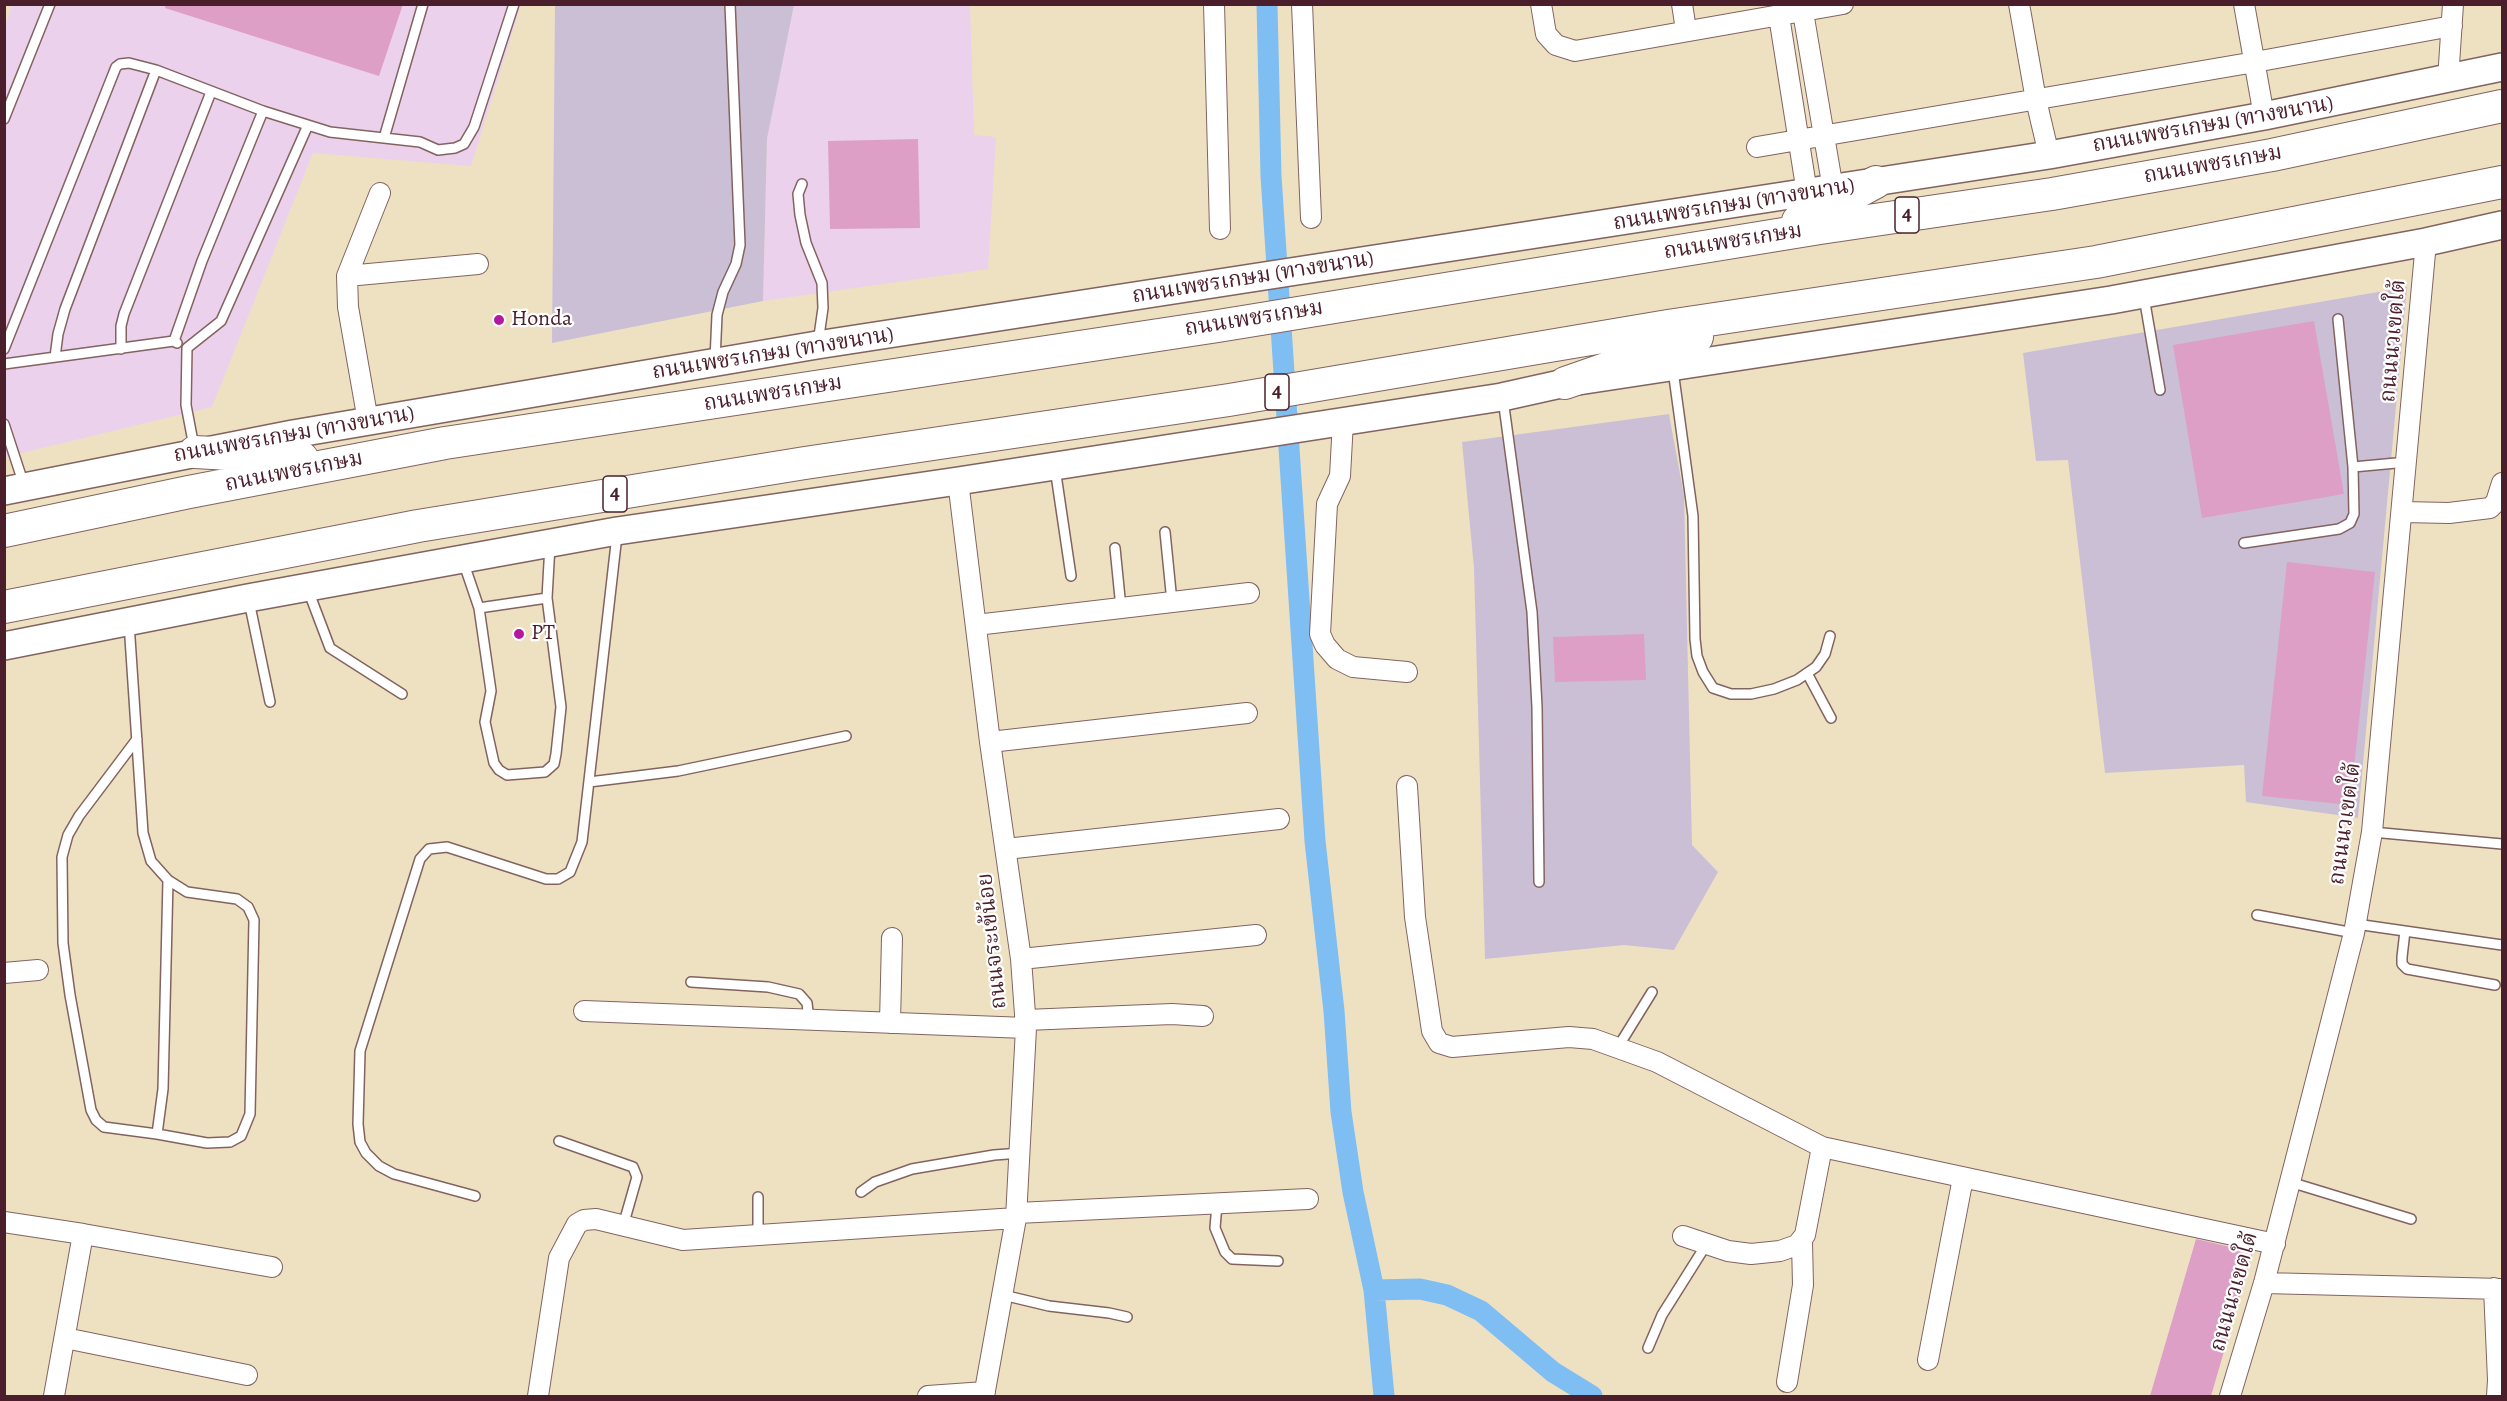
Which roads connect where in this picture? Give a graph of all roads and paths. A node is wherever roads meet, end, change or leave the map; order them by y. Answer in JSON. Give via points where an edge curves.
{"nodes":[{"id":1,"x":50,"y":4,"type":"edge"},
{"id":2,"x":423,"y":4,"type":"edge"},
{"id":3,"x":514,"y":4,"type":"edge"},
{"id":4,"x":730,"y":4,"type":"edge"},
{"id":5,"x":1214,"y":4,"type":"edge"},
{"id":6,"x":1302,"y":4,"type":"edge"},
{"id":7,"x":1541,"y":4,"type":"edge"},
{"id":8,"x":1682,"y":4,"type":"edge"},
{"id":9,"x":2019,"y":4,"type":"edge"},
{"id":10,"x":2244,"y":4,"type":"edge"},
{"id":11,"x":2453,"y":4,"type":"edge"},
{"id":12,"x":1831,"y":6,"type":"edge"},
{"id":13,"x":1803,"y":12,"type":"junction"},
{"id":14,"x":1779,"y":16,"type":"junction"},
{"id":15,"x":2452,"y":26,"type":"junction"},
{"id":16,"x":1686,"y":30,"type":"junction"},
{"id":17,"x":2255,"y":62,"type":"junction"},
{"id":18,"x":2502,"y":68,"type":"edge"},
{"id":19,"x":156,"y":70,"type":"junction"},
{"id":20,"x":2448,"y":80,"type":"junction"},
{"id":21,"x":211,"y":92,"type":"junction"},
{"id":22,"x":2036,"y":100,"type":"junction"},
{"id":23,"x":2502,"y":106,"type":"edge"},
{"id":24,"x":263,"y":111,"type":"junction"},
{"id":25,"x":2265,"y":116,"type":"junction"},
{"id":26,"x":4,"y":120,"type":"edge"},
{"id":27,"x":308,"y":125,"type":"junction"},
{"id":28,"x":1824,"y":135,"type":"junction"},
{"id":29,"x":384,"y":138,"type":"junction"},
{"id":30,"x":1799,"y":140,"type":"junction"},
{"id":31,"x":1757,"y":147,"type":"dead end"},
{"id":32,"x":2049,"y":155,"type":"junction"},
{"id":33,"x":1876,"y":182,"type":"junction"},
{"id":34,"x":2502,"y":182,"type":"edge"},
{"id":35,"x":802,"y":184,"type":"dead end"},
{"id":36,"x":1820,"y":191,"type":"junction"},
{"id":37,"x":380,"y":193,"type":"dead end"},
{"id":38,"x":1311,"y":218,"type":"dead end"},
{"id":39,"x":2502,"y":225,"type":"edge"},
{"id":40,"x":1220,"y":229,"type":"dead end"},
{"id":41,"x":1756,"y":238,"type":"junction"},
{"id":42,"x":2426,"y":242,"type":"junction"},
{"id":43,"x":478,"y":264,"type":"dead end"},
{"id":44,"x":347,"y":276,"type":"junction"},
{"id":45,"x":2144,"y":294,"type":"junction"},
{"id":46,"x":1741,"y":315,"type":"junction"},
{"id":47,"x":2338,"y":319,"type":"dead end"},
{"id":48,"x":174,"y":341,"type":"junction"},
{"id":49,"x":817,"y":345,"type":"junction"},
{"id":50,"x":187,"y":348,"type":"junction"},
{"id":51,"x":4,"y":349,"type":"edge"},
{"id":52,"x":122,"y":349,"type":"junction"},
{"id":53,"x":55,"y":357,"type":"junction"},
{"id":54,"x":715,"y":362,"type":"junction"},
{"id":55,"x":4,"y":364,"type":"edge"},
{"id":56,"x":1673,"y":367,"type":"junction"},
{"id":57,"x":1565,"y":384,"type":"junction"},
{"id":58,"x":2160,"y":390,"type":"dead end"},
{"id":59,"x":1503,"y":397,"type":"junction"},
{"id":60,"x":368,"y":421,"type":"junction"},
{"id":61,"x":1338,"y":421,"type":"junction"},
{"id":62,"x":4,"y":424,"type":"edge"},
{"id":63,"x":195,"y":452,"type":"junction"},
{"id":64,"x":349,"y":461,"type":"junction"},
{"id":65,"x":2407,"y":462,"type":"junction"},
{"id":66,"x":1055,"y":466,"type":"junction"},
{"id":67,"x":2354,"y":467,"type":"junction"},
{"id":68,"x":958,"y":481,"type":"junction"},
{"id":69,"x":2502,"y":483,"type":"edge"},
{"id":70,"x":14,"y":489,"type":"edge"},
{"id":71,"x":2403,"y":512,"type":"junction"},
{"id":72,"x":4,"y":531,"type":"edge"},
{"id":73,"x":617,"y":531,"type":"junction"},
{"id":74,"x":1165,"y":532,"type":"dead end"},
{"id":75,"x":550,"y":543,"type":"junction"},
{"id":76,"x":2244,"y":543,"type":"dead end"},
{"id":77,"x":1115,"y":548,"type":"dead end"},
{"id":78,"x":462,"y":558,"type":"junction"},
{"id":79,"x":1071,"y":576,"type":"dead end"},
{"id":80,"x":307,"y":587,"type":"junction"},
{"id":81,"x":1249,"y":593,"type":"dead end"},
{"id":82,"x":248,"y":598,"type":"junction"},
{"id":83,"x":547,"y":598,"type":"junction"},
{"id":84,"x":1172,"y":602,"type":"junction"},
{"id":85,"x":4,"y":607,"type":"edge"},
{"id":86,"x":479,"y":608,"type":"junction"},
{"id":87,"x":1121,"y":608,"type":"junction"},
{"id":88,"x":128,"y":621,"type":"junction"},
{"id":89,"x":976,"y":625,"type":"junction"},
{"id":90,"x":1830,"y":636,"type":"dead end"},
{"id":91,"x":4,"y":646,"type":"edge"},
{"id":92,"x":1407,"y":672,"type":"dead end"},
{"id":93,"x":1808,"y":673,"type":"junction"},
{"id":94,"x":402,"y":694,"type":"dead end"},
{"id":95,"x":270,"y":702,"type":"dead end"},
{"id":96,"x":1247,"y":713,"type":"dead end"},
{"id":97,"x":1831,"y":718,"type":"dead end"},
{"id":98,"x":846,"y":736,"type":"dead end"},
{"id":99,"x":136,"y":739,"type":"junction"},
{"id":100,"x":990,"y":742,"type":"junction"},
{"id":101,"x":589,"y":782,"type":"junction"},
{"id":102,"x":1407,"y":786,"type":"dead end"},
{"id":103,"x":1279,"y":819,"type":"dead end"},
{"id":104,"x":2372,"y":832,"type":"junction"},
{"id":105,"x":2502,"y":844,"type":"edge"},
{"id":106,"x":1006,"y":849,"type":"junction"},
{"id":107,"x":168,"y":880,"type":"junction"},
{"id":108,"x":1539,"y":882,"type":"dead end"},
{"id":109,"x":2257,"y":915,"type":"dead end"},
{"id":110,"x":2355,"y":928,"type":"junction"},
{"id":111,"x":2405,"y":931,"type":"junction"},
{"id":112,"x":1256,"y":935,"type":"dead end"},
{"id":113,"x":892,"y":938,"type":"dead end"},
{"id":114,"x":2502,"y":945,"type":"edge"},
{"id":115,"x":1021,"y":959,"type":"junction"},
{"id":116,"x":38,"y":970,"type":"dead end"},
{"id":117,"x":4,"y":973,"type":"edge"},
{"id":118,"x":691,"y":982,"type":"dead end"},
{"id":119,"x":2495,"y":985,"type":"dead end"},
{"id":120,"x":1652,"y":992,"type":"dead end"},
{"id":121,"x":584,"y":1011,"type":"dead end"},
{"id":122,"x":1203,"y":1016,"type":"dead end"},
{"id":123,"x":809,"y":1020,"type":"junction"},
{"id":124,"x":890,"y":1023,"type":"junction"},
{"id":125,"x":1026,"y":1024,"type":"junction"},
{"id":126,"x":1618,"y":1047,"type":"junction"},
{"id":127,"x":158,"y":1134,"type":"junction"},
{"id":128,"x":559,"y":1142,"type":"dead end"},
{"id":129,"x":1822,"y":1147,"type":"junction"},
{"id":130,"x":1021,"y":1153,"type":"junction"},
{"id":131,"x":1962,"y":1178,"type":"junction"},
{"id":132,"x":2290,"y":1182,"type":"junction"},
{"id":133,"x":861,"y":1192,"type":"dead end"},
{"id":134,"x":475,"y":1196,"type":"dead end"},
{"id":135,"x":758,"y":1197,"type":"dead end"},
{"id":136,"x":1308,"y":1199,"type":"dead end"},
{"id":137,"x":1217,"y":1204,"type":"junction"},
{"id":138,"x":1016,"y":1216,"type":"junction"},
{"id":139,"x":2411,"y":1219,"type":"dead end"},
{"id":140,"x":4,"y":1222,"type":"edge"},
{"id":141,"x":623,"y":1226,"type":"junction"},
{"id":142,"x":83,"y":1234,"type":"junction"},
{"id":143,"x":758,"y":1236,"type":"junction"},
{"id":144,"x":1683,"y":1236,"type":"dead end"},
{"id":145,"x":1802,"y":1242,"type":"junction"},
{"id":146,"x":2275,"y":1244,"type":"junction"},
{"id":147,"x":1706,"y":1245,"type":"junction"},
{"id":148,"x":1278,"y":1261,"type":"dead end"},
{"id":149,"x":272,"y":1267,"type":"dead end"},
{"id":150,"x":2265,"y":1283,"type":"junction"},
{"id":151,"x":2498,"y":1288,"type":"edge"},
{"id":152,"x":1003,"y":1295,"type":"junction"},
{"id":153,"x":1127,"y":1317,"type":"dead end"},
{"id":154,"x":64,"y":1338,"type":"junction"},
{"id":155,"x":1648,"y":1348,"type":"dead end"},
{"id":156,"x":1928,"y":1360,"type":"dead end"},
{"id":157,"x":248,"y":1376,"type":"dead end"},
{"id":158,"x":1787,"y":1382,"type":"dead end"},
{"id":159,"x":985,"y":1394,"type":"edge"},
{"id":160,"x":54,"y":1396,"type":"edge"},
{"id":161,"x":538,"y":1396,"type":"edge"},
{"id":162,"x":928,"y":1396,"type":"edge"},
{"id":163,"x":2230,"y":1396,"type":"edge"},
{"id":164,"x":2497,"y":1396,"type":"edge"}],
"edges":[{"from":1,"to":26,"type":"lane"},
{"from":2,"to":29,"type":"lane"},
{"from":3,"to":29,"type":"lane","via":[[474,127],[464,144],[438,150],[420,142]]},
{"from":4,"to":54,"type":"lane","via":[[740,245],[717,315]]},
{"from":5,"to":40,"type":"street"},
{"from":6,"to":38,"type":"street"},
{"from":7,"to":16,"type":"street","via":[[1546,34],[1556,45],[1575,51]]},
{"from":8,"to":16,"type":"street"},
{"from":9,"to":22,"type":"street"},
{"from":10,"to":17,"type":"street"},
{"from":11,"to":15,"type":"street"},
{"from":12,"to":13,"type":"street"},
{"from":13,"to":14,"type":"street"},
{"from":13,"to":28,"type":"street"},
{"from":14,"to":16,"type":"street"},
{"from":14,"to":30,"type":"street"},
{"from":15,"to":17,"type":"street"},
{"from":15,"to":20,"type":"street"},
{"from":17,"to":22,"type":"street"},
{"from":17,"to":25,"type":"street"},
{"from":18,"to":20,"type":"main road","name":"ถนนเพชรเกษม (ทางขนาน)","number":"4"},
{"from":19,"to":21,"type":"lane"},
{"from":19,"to":51,"type":"lane","via":[[129,63],[116,68]]},
{"from":19,"to":53,"type":"lane","via":[[65,309]]},
{"from":20,"to":25,"type":"main road","name":"ถนนเพชรเกษม (ทางขนาน)","number":"4"},
{"from":21,"to":24,"type":"lane"},
{"from":21,"to":52,"type":"lane","via":[[124,314]]},
{"from":22,"to":28,"type":"street"},
{"from":22,"to":32,"type":"street"},
{"from":23,"to":41,"type":"highway","name":"ถนนเพชรเกษม","number":"4","via":[[2272,155],[2110,184]]},
{"from":24,"to":27,"type":"lane"},
{"from":24,"to":48,"type":"lane"},
{"from":25,"to":32,"type":"main road","name":"ถนนเพชรเกษม (ทางขนาน)","number":"4"},
{"from":27,"to":29,"type":"lane","via":[[330,132]]},
{"from":27,"to":50,"type":"lane","via":[[221,321]]},
{"from":28,"to":30,"type":"street"},
{"from":28,"to":36,"type":"street"},
{"from":30,"to":31,"type":"street"},
{"from":30,"to":36,"type":"street"},
{"from":32,"to":33,"type":"main road","name":"ถนนเพชรเกษม (ทางขนาน)","number":"4"},
{"from":33,"to":36,"type":"main road","name":"ถนนเพชรเกษม (ทางขนาน)","number":"4"},
{"from":33,"to":41,"type":"highway","via":[[1826,209]]},
{"from":34,"to":46,"type":"highway","number":"4","via":[[2096,262]]},
{"from":35,"to":49,"type":"lane","via":[[798,194],[800,215],[822,283],[823,308]]},
{"from":36,"to":49,"type":"main road","name":"ถนนเพชรเกษม (ทางขนาน)","number":"4"},
{"from":37,"to":44,"type":"street"},
{"from":39,"to":42,"type":"main road","number":"4"},
{"from":41,"to":64,"type":"highway","name":"ถนนเพชรเกษม","number":"4"},
{"from":42,"to":45,"type":"main road","number":"4"},
{"from":42,"to":65,"type":"street","name":"ถนนนวเขตใต้"},
{"from":43,"to":44,"type":"street"},
{"from":44,"to":60,"type":"street","via":[[348,307]]},
{"from":45,"to":56,"type":"main road","number":"4"},
{"from":45,"to":58,"type":"lane"},
{"from":46,"to":57,"type":"highway","via":[[1696,337]]},
{"from":46,"to":85,"type":"highway","number":"4","via":[[1229,400],[418,526]]},
{"from":47,"to":67,"type":"lane"},
{"from":48,"to":50,"type":"lane"},
{"from":48,"to":52,"type":"lane"},
{"from":49,"to":54,"type":"main road","name":"ถนนเพชรเกษม (ทางขนาน)","number":"4"},
{"from":50,"to":63,"type":"lane","via":[[186,405]]},
{"from":52,"to":53,"type":"lane"},
{"from":53,"to":55,"type":"lane"},
{"from":54,"to":60,"type":"main road","name":"ถนนเพชรเกษม (ทางขนาน)","number":"4"},
{"from":56,"to":57,"type":"main road","number":"4"},
{"from":56,"to":93,"type":"lane","via":[[1693,516],[1695,639],[1703,672],[1713,688],[1731,694],[1752,694]]},
{"from":57,"to":59,"type":"main road","number":"4"},
{"from":59,"to":61,"type":"main road","number":"4"},
{"from":59,"to":108,"type":"lane","via":[[1532,612]]},
{"from":60,"to":63,"type":"main road","name":"ถนนเพชรเกษม (ทางขนาน)","number":"4"},
{"from":61,"to":66,"type":"main road","number":"4"},
{"from":61,"to":92,"type":"street","via":[[1340,476],[1327,504],[1320,634],[1337,659],[1353,667]]},
{"from":62,"to":70,"type":"lane"},
{"from":63,"to":64,"type":"highway"},
{"from":63,"to":70,"type":"main road","name":"ถนนเพชรเกษม (ทางขนาน)","number":"4"},
{"from":64,"to":72,"type":"highway","name":"ถนนเพชรเกษม","number":"4"},
{"from":65,"to":67,"type":"lane"},
{"from":65,"to":71,"type":"street","name":"ถนนนวเขตใต้"},
{"from":66,"to":68,"type":"main road","number":"4"},
{"from":66,"to":79,"type":"lane"},
{"from":67,"to":76,"type":"lane","via":[[2354,514],[2350,523],[2339,529]]},
{"from":68,"to":73,"type":"main road","number":"4"},
{"from":68,"to":89,"type":"street","name":"ถนนจระเข้น้อย"},
{"from":69,"to":71,"type":"street","via":[[2490,508],[2449,513]]},
{"from":71,"to":104,"type":"street","name":"ถนนนวเขตใต้"},
{"from":73,"to":75,"type":"main road","number":"4"},
{"from":73,"to":101,"type":"lane"},
{"from":74,"to":84,"type":"lane"},
{"from":75,"to":78,"type":"main road","number":"4"},
{"from":75,"to":83,"type":"lane"},
{"from":77,"to":87,"type":"lane"},
{"from":78,"to":80,"type":"main road","number":"4"},
{"from":78,"to":86,"type":"lane"},
{"from":80,"to":82,"type":"main road","number":"4"},
{"from":80,"to":94,"type":"lane","via":[[330,648]]},
{"from":81,"to":84,"type":"street"},
{"from":82,"to":88,"type":"main road","number":"4"},
{"from":82,"to":95,"type":"lane"},
{"from":83,"to":86,"type":"lane"},
{"from":83,"to":86,"type":"lane","via":[[561,707],[554,764],[545,772],[507,774],[494,763],[485,722],[491,692]]},
{"from":84,"to":87,"type":"street"},
{"from":87,"to":89,"type":"street"},
{"from":88,"to":91,"type":"main road","number":"4"},
{"from":88,"to":99,"type":"lane"},
{"from":89,"to":100,"type":"street","name":"ถนนจระเข้น้อย"},
{"from":90,"to":93,"type":"lane","via":[[1825,654]]},
{"from":93,"to":97,"type":"lane"},
{"from":96,"to":100,"type":"street"},
{"from":98,"to":101,"type":"lane","via":[[678,771]]},
{"from":99,"to":107,"type":"lane","via":[[143,833],[151,861]]},
{"from":99,"to":127,"type":"lane","via":[[68,835],[62,857],[63,943],[91,1110],[104,1127]]},
{"from":100,"to":106,"type":"street","name":"ถนนจระเข้น้อย"},
{"from":101,"to":134,"type":"lane","via":[[582,842],[570,872],[558,879],[546,879],[447,847],[429,849],[420,859],[360,1051],[358,1124],[366,1153],[394,1174]]},
{"from":102,"to":126,"type":"street","via":[[1415,918],[1432,1031],[1439,1043],[1452,1047],[1569,1037]]},
{"from":103,"to":106,"type":"street"},
{"from":104,"to":105,"type":"lane"},
{"from":104,"to":110,"type":"street","name":"ถนนนวเขตใต้"},
{"from":106,"to":115,"type":"street","name":"ถนนจระเข้น้อย"},
{"from":107,"to":127,"type":"lane","via":[[163,1089]]},
{"from":107,"to":127,"type":"lane","via":[[187,892],[237,899],[248,907],[254,921],[250,1114],[241,1136],[230,1142],[207,1143]]},
{"from":109,"to":110,"type":"lane"},
{"from":110,"to":111,"type":"lane"},
{"from":110,"to":132,"type":"street","name":"ถนนนวเขตใต้"},
{"from":111,"to":114,"type":"lane"},
{"from":111,"to":119,"type":"lane","via":[[2402,964],[2407,969]]},
{"from":112,"to":115,"type":"street"},
{"from":113,"to":124,"type":"street"},
{"from":115,"to":125,"type":"street","name":"ถนนจระเข้น้อย"},
{"from":116,"to":117,"type":"street"},
{"from":118,"to":123,"type":"lane","via":[[768,987],[799,994],[807,1003]]},
{"from":120,"to":126,"type":"lane"},
{"from":121,"to":123,"type":"street"},
{"from":122,"to":125,"type":"street","via":[[1172,1014]]},
{"from":123,"to":124,"type":"street"},
{"from":124,"to":125,"type":"street"},
{"from":125,"to":130,"type":"street","name":"ถนนจระเข้น้อย"},
{"from":126,"to":129,"type":"street","via":[[1657,1062]]},
{"from":128,"to":141,"type":"lane","via":[[633,1167],[638,1177]]},
{"from":129,"to":131,"type":"street"},
{"from":129,"to":145,"type":"street"},
{"from":130,"to":133,"type":"lane","via":[[912,1169],[875,1182]]},
{"from":130,"to":138,"type":"street","name":"ถนนจระเข้น้อย"},
{"from":131,"to":146,"type":"street"},
{"from":131,"to":156,"type":"street"},
{"from":132,"to":139,"type":"lane"},
{"from":132,"to":146,"type":"street","name":"ถนนนวเขตใต้"},
{"from":135,"to":143,"type":"lane"},
{"from":136,"to":137,"type":"street"},
{"from":137,"to":138,"type":"street"},
{"from":137,"to":148,"type":"lane","via":[[1215,1228],[1232,1259]]},
{"from":138,"to":143,"type":"street"},
{"from":138,"to":152,"type":"street","name":"ถนนจระเข้น้อย"},
{"from":140,"to":142,"type":"street"},
{"from":141,"to":143,"type":"street","via":[[683,1240]]},
{"from":141,"to":161,"type":"street","via":[[584,1220],[577,1224],[559,1258]]},
{"from":142,"to":149,"type":"street"},
{"from":142,"to":154,"type":"street"},
{"from":144,"to":147,"type":"street"},
{"from":145,"to":147,"type":"street","via":[[1780,1251],[1752,1254]]},
{"from":145,"to":158,"type":"street","via":[[1803,1285]]},
{"from":146,"to":150,"type":"street","name":"ถนนนวเขตใต้"},
{"from":147,"to":155,"type":"lane","via":[[1662,1315]]},
{"from":150,"to":151,"type":"street"},
{"from":150,"to":163,"type":"street","name":"ถนนนวเขตใต้"},
{"from":151,"to":164,"type":"street"},
{"from":152,"to":153,"type":"lane"},
{"from":152,"to":159,"type":"street","name":"ถนนจระเข้น้อย"},
{"from":154,"to":157,"type":"street"},
{"from":154,"to":160,"type":"street"},
{"from":159,"to":162,"type":"street"}]}
